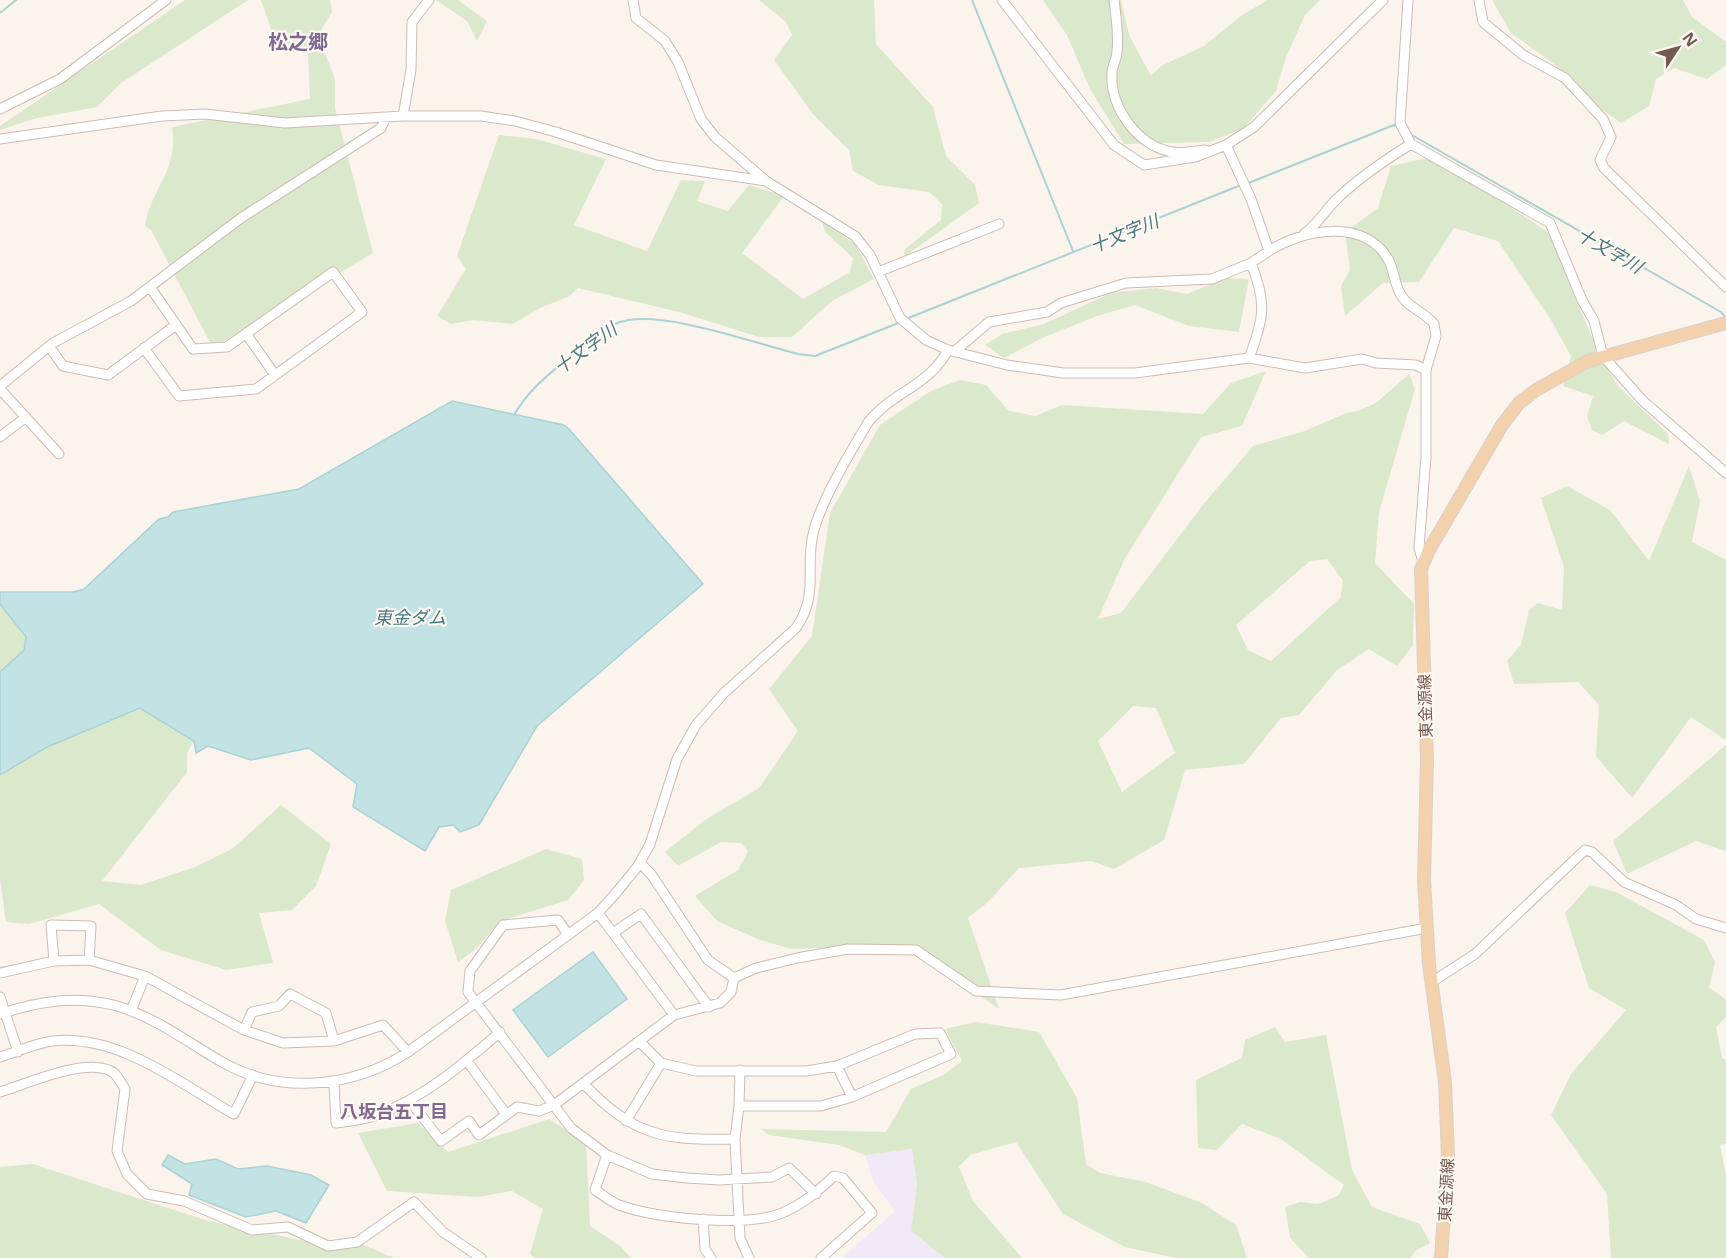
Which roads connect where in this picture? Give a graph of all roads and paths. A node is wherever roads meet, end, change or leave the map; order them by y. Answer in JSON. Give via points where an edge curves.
{"nodes":[{"id":1,"x":166,"y":0,"type":"edge"},
{"id":2,"x":429,"y":0,"type":"edge"},
{"id":3,"x":633,"y":0,"type":"edge"},
{"id":4,"x":1002,"y":0,"type":"edge"},
{"id":5,"x":1114,"y":0,"type":"edge"},
{"id":6,"x":1383,"y":0,"type":"edge"},
{"id":7,"x":1407,"y":0,"type":"edge"},
{"id":8,"x":1479,"y":0,"type":"edge"},
{"id":9,"x":0,"y":109,"type":"edge"},
{"id":10,"x":403,"y":116,"type":"junction"},
{"id":11,"x":386,"y":117,"type":"junction"},
{"id":12,"x":0,"y":139,"type":"edge"},
{"id":13,"x":1411,"y":144,"type":"junction"},
{"id":14,"x":1226,"y":145,"type":"junction"},
{"id":15,"x":1211,"y":150,"type":"junction"},
{"id":16,"x":766,"y":181,"type":"junction"},
{"id":17,"x":999,"y":224,"type":"dead end"},
{"id":18,"x":1296,"y":238,"type":"junction"},
{"id":19,"x":1269,"y":251,"type":"junction"},
{"id":20,"x":1251,"y":263,"type":"junction"},
{"id":21,"x":878,"y":272,"type":"junction"},
{"id":22,"x":1726,"y":286,"type":"edge"},
{"id":23,"x":150,"y":287,"type":"junction"},
{"id":24,"x":1726,"y":322,"type":"edge"},
{"id":25,"x":176,"y":325,"type":"junction"},
{"id":26,"x":247,"y":335,"type":"junction"},
{"id":27,"x":49,"y":346,"type":"junction"},
{"id":28,"x":144,"y":348,"type":"junction"},
{"id":29,"x":952,"y":351,"type":"junction"},
{"id":30,"x":1603,"y":356,"type":"junction"},
{"id":31,"x":1249,"y":358,"type":"junction"},
{"id":32,"x":1426,"y":370,"type":"junction"},
{"id":33,"x":275,"y":375,"type":"junction"},
{"id":34,"x":0,"y":387,"type":"edge"},
{"id":35,"x":26,"y":417,"type":"junction"},
{"id":36,"x":0,"y":437,"type":"edge"},
{"id":37,"x":59,"y":454,"type":"dead end"},
{"id":38,"x":1726,"y":473,"type":"edge"},
{"id":39,"x":1423,"y":562,"type":"junction"},
{"id":40,"x":640,"y":863,"type":"junction"},
{"id":41,"x":598,"y":913,"type":"junction"},
{"id":42,"x":1427,"y":928,"type":"junction"},
{"id":43,"x":1726,"y":928,"type":"edge"},
{"id":44,"x":567,"y":933,"type":"junction"},
{"id":45,"x":613,"y":933,"type":"junction"},
{"id":46,"x":89,"y":960,"type":"junction"},
{"id":47,"x":54,"y":961,"type":"junction"},
{"id":48,"x":0,"y":973,"type":"edge"},
{"id":49,"x":145,"y":976,"type":"junction"},
{"id":50,"x":734,"y":978,"type":"junction"},
{"id":51,"x":1432,"y":982,"type":"junction"},
{"id":52,"x":0,"y":997,"type":"edge"},
{"id":53,"x":477,"y":1002,"type":"junction"},
{"id":54,"x":710,"y":1008,"type":"junction"},
{"id":55,"x":131,"y":1011,"type":"junction"},
{"id":56,"x":2,"y":1013,"type":"edge"},
{"id":57,"x":674,"y":1015,"type":"junction"},
{"id":58,"x":244,"y":1030,"type":"junction"},
{"id":59,"x":500,"y":1032,"type":"junction"},
{"id":60,"x":334,"y":1041,"type":"junction"},
{"id":61,"x":639,"y":1041,"type":"junction"},
{"id":62,"x":18,"y":1052,"type":"junction"},
{"id":63,"x":408,"y":1052,"type":"junction"},
{"id":64,"x":0,"y":1057,"type":"edge"},
{"id":65,"x":466,"y":1061,"type":"junction"},
{"id":66,"x":661,"y":1062,"type":"junction"},
{"id":67,"x":837,"y":1066,"type":"junction"},
{"id":68,"x":740,"y":1070,"type":"junction"},
{"id":69,"x":253,"y":1075,"type":"junction"},
{"id":70,"x":334,"y":1082,"type":"junction"},
{"id":71,"x":583,"y":1083,"type":"junction"},
{"id":72,"x":0,"y":1092,"type":"edge"},
{"id":73,"x":852,"y":1097,"type":"junction"},
{"id":74,"x":410,"y":1101,"type":"junction"},
{"id":75,"x":554,"y":1105,"type":"junction"},
{"id":76,"x":739,"y":1106,"type":"junction"},
{"id":77,"x":506,"y":1114,"type":"junction"},
{"id":78,"x":626,"y":1121,"type":"junction"},
{"id":79,"x":735,"y":1138,"type":"junction"},
{"id":80,"x":607,"y":1155,"type":"junction"},
{"id":81,"x":738,"y":1178,"type":"junction"},
{"id":82,"x":816,"y":1194,"type":"junction"},
{"id":83,"x":703,"y":1219,"type":"junction"},
{"id":84,"x":740,"y":1220,"type":"junction"},
{"id":85,"x":481,"y":1258,"type":"edge"},
{"id":86,"x":711,"y":1258,"type":"edge"},
{"id":87,"x":749,"y":1258,"type":"edge"},
{"id":88,"x":821,"y":1258,"type":"edge"},
{"id":89,"x":1441,"y":1258,"type":"edge"}],
"edges":[{"from":1,"to":9,"type":"street","via":[[60,79]]},
{"from":2,"to":10,"type":"street","via":[[412,22],[408,102]]},
{"from":3,"to":16,"type":"street","via":[[636,18],[665,41],[678,62],[701,118],[716,137]]},
{"from":4,"to":15,"type":"street","via":[[1122,152],[1144,165],[1195,157]]},
{"from":5,"to":15,"type":"street","via":[[1117,52],[1113,81],[1123,117],[1159,148],[1174,152]]},
{"from":6,"to":14,"type":"street","via":[[1254,127]]},
{"from":7,"to":13,"type":"street","via":[[1400,123]]},
{"from":8,"to":22,"type":"street","via":[[1483,22],[1524,55],[1559,73],[1603,118],[1611,137],[1600,159],[1604,168]]},
{"from":10,"to":11,"type":"street"},
{"from":10,"to":16,"type":"street","via":[[472,116],[515,121],[656,165]]},
{"from":11,"to":12,"type":"street","via":[[285,123],[206,114],[162,116]]},
{"from":11,"to":23,"type":"street","via":[[381,128],[241,218]]},
{"from":13,"to":18,"type":"street","via":[[1358,179],[1330,205],[1317,226]]},
{"from":13,"to":30,"type":"street","via":[[1550,223],[1594,321]]},
{"from":14,"to":15,"type":"street"},
{"from":14,"to":19,"type":"street"},
{"from":16,"to":21,"type":"street","via":[[855,236]]},
{"from":17,"to":21,"type":"street"},
{"from":18,"to":19,"type":"street"},
{"from":18,"to":32,"type":"street","via":[[1325,232],[1355,233],[1382,250],[1402,297],[1430,318],[1436,329]]},
{"from":19,"to":20,"type":"street"},
{"from":20,"to":29,"type":"street","via":[[1212,279],[1126,283],[1061,303],[1047,312],[1002,318],[989,322]]},
{"from":20,"to":31,"type":"street","via":[[1262,290],[1263,316]]},
{"from":21,"to":29,"type":"street","via":[[900,318],[926,340]]},
{"from":23,"to":25,"type":"street"},
{"from":23,"to":27,"type":"street"},
{"from":24,"to":30,"type":"main road","name":"東金源線"},
{"from":25,"to":26,"type":"street","via":[[193,349],[227,347]]},
{"from":25,"to":28,"type":"street"},
{"from":26,"to":33,"type":"street"},
{"from":26,"to":33,"type":"street","via":[[333,272],[362,312]]},
{"from":27,"to":28,"type":"street","via":[[63,366],[108,375]]},
{"from":27,"to":34,"type":"street"},
{"from":28,"to":33,"type":"street","via":[[179,396],[256,389]]},
{"from":29,"to":31,"type":"street","via":[[1006,365],[1063,373],[1135,373]]},
{"from":29,"to":40,"type":"street","via":[[924,381],[877,411],[869,421],[815,528],[811,596],[805,615],[696,724],[677,759],[657,825]]},
{"from":30,"to":38,"type":"street","via":[[1643,401]]},
{"from":30,"to":39,"type":"main road","name":"東金源線","via":[[1536,390],[1512,411]]},
{"from":31,"to":32,"type":"street","via":[[1305,368],[1362,359],[1416,365]]},
{"from":32,"to":39,"type":"street","via":[[1426,456],[1419,548]]},
{"from":34,"to":35,"type":"street"},
{"from":35,"to":36,"type":"street"},
{"from":35,"to":37,"type":"street"},
{"from":39,"to":42,"type":"main road","name":"東金源線","via":[[1420,577]]},
{"from":40,"to":41,"type":"street"},
{"from":40,"to":50,"type":"street","via":[[703,954]]},
{"from":41,"to":44,"type":"street"},
{"from":41,"to":45,"type":"street"},
{"from":42,"to":50,"type":"street","via":[[1061,995],[976,992],[916,950],[848,949],[756,968]]},
{"from":42,"to":51,"type":"main road","name":"東金源線"},
{"from":43,"to":51,"type":"street","via":[[1696,919],[1677,905],[1624,882],[1585,849],[1475,954]]},
{"from":44,"to":53,"type":"street"},
{"from":44,"to":53,"type":"street","via":[[558,920],[503,925],[470,971],[468,992]]},
{"from":45,"to":54,"type":"street","via":[[641,914]]},
{"from":45,"to":57,"type":"street"},
{"from":46,"to":47,"type":"street"},
{"from":46,"to":47,"type":"street","via":[[91,926],[51,925]]},
{"from":46,"to":49,"type":"street"},
{"from":47,"to":48,"type":"street"},
{"from":49,"to":55,"type":"street"},
{"from":49,"to":58,"type":"street"},
{"from":50,"to":54,"type":"street","via":[[731,992]]},
{"from":51,"to":89,"type":"main road","name":"東金源線","via":[[1445,1082],[1448,1144],[1448,1193]]},
{"from":52,"to":56,"type":"street"},
{"from":53,"to":59,"type":"street"},
{"from":53,"to":63,"type":"street"},
{"from":54,"to":57,"type":"street"},
{"from":55,"to":56,"type":"street","via":[[72,1000]]},
{"from":55,"to":69,"type":"street"},
{"from":56,"to":62,"type":"street"},
{"from":57,"to":61,"type":"street"},
{"from":58,"to":60,"type":"street","via":[[283,1043]]},
{"from":58,"to":60,"type":"street","via":[[252,1012],[279,1006],[290,994],[326,1012]]},
{"from":59,"to":65,"type":"street"},
{"from":59,"to":75,"type":"street"},
{"from":60,"to":63,"type":"street","via":[[383,1025]]},
{"from":61,"to":66,"type":"street"},
{"from":61,"to":71,"type":"street"},
{"from":62,"to":64,"type":"street"},
{"from":62,"to":69,"type":"street","via":[[52,1041],[93,1042],[131,1055],[234,1114]]},
{"from":63,"to":70,"type":"street","via":[[389,1065]]},
{"from":65,"to":74,"type":"street"},
{"from":65,"to":77,"type":"street"},
{"from":66,"to":68,"type":"street","via":[[696,1071]]},
{"from":66,"to":78,"type":"street"},
{"from":67,"to":68,"type":"street","via":[[806,1071]]},
{"from":67,"to":73,"type":"street"},
{"from":67,"to":73,"type":"street","via":[[915,1034],[940,1033],[951,1054]]},
{"from":68,"to":76,"type":"street"},
{"from":69,"to":70,"type":"street","via":[[301,1084]]},
{"from":70,"to":74,"type":"street","via":[[336,1123],[375,1116]]},
{"from":71,"to":75,"type":"street"},
{"from":71,"to":78,"type":"street"},
{"from":72,"to":85,"type":"street","via":[[76,1068],[99,1067],[115,1074],[125,1089],[117,1151],[127,1174],[147,1194],[184,1201],[252,1230],[288,1227],[328,1246],[357,1242],[414,1202],[443,1232]]},
{"from":73,"to":76,"type":"street","via":[[821,1106]]},
{"from":74,"to":77,"type":"street","via":[[441,1141],[469,1121],[479,1135]]},
{"from":75,"to":77,"type":"street","via":[[539,1111],[517,1107]]},
{"from":75,"to":80,"type":"street","via":[[571,1128]]},
{"from":76,"to":79,"type":"street"},
{"from":78,"to":79,"type":"street","via":[[687,1140]]},
{"from":79,"to":81,"type":"street"},
{"from":80,"to":81,"type":"street","via":[[652,1174]]},
{"from":80,"to":83,"type":"street","via":[[596,1190],[617,1204],[661,1215]]},
{"from":81,"to":82,"type":"street","via":[[772,1177],[789,1167]]},
{"from":81,"to":84,"type":"street"},
{"from":82,"to":84,"type":"street","via":[[780,1215]]},
{"from":82,"to":88,"type":"street","via":[[834,1176],[843,1178],[872,1213]]},
{"from":83,"to":84,"type":"street"},
{"from":83,"to":86,"type":"street","via":[[705,1249]]},
{"from":84,"to":87,"type":"street","via":[[740,1238]]}]}
